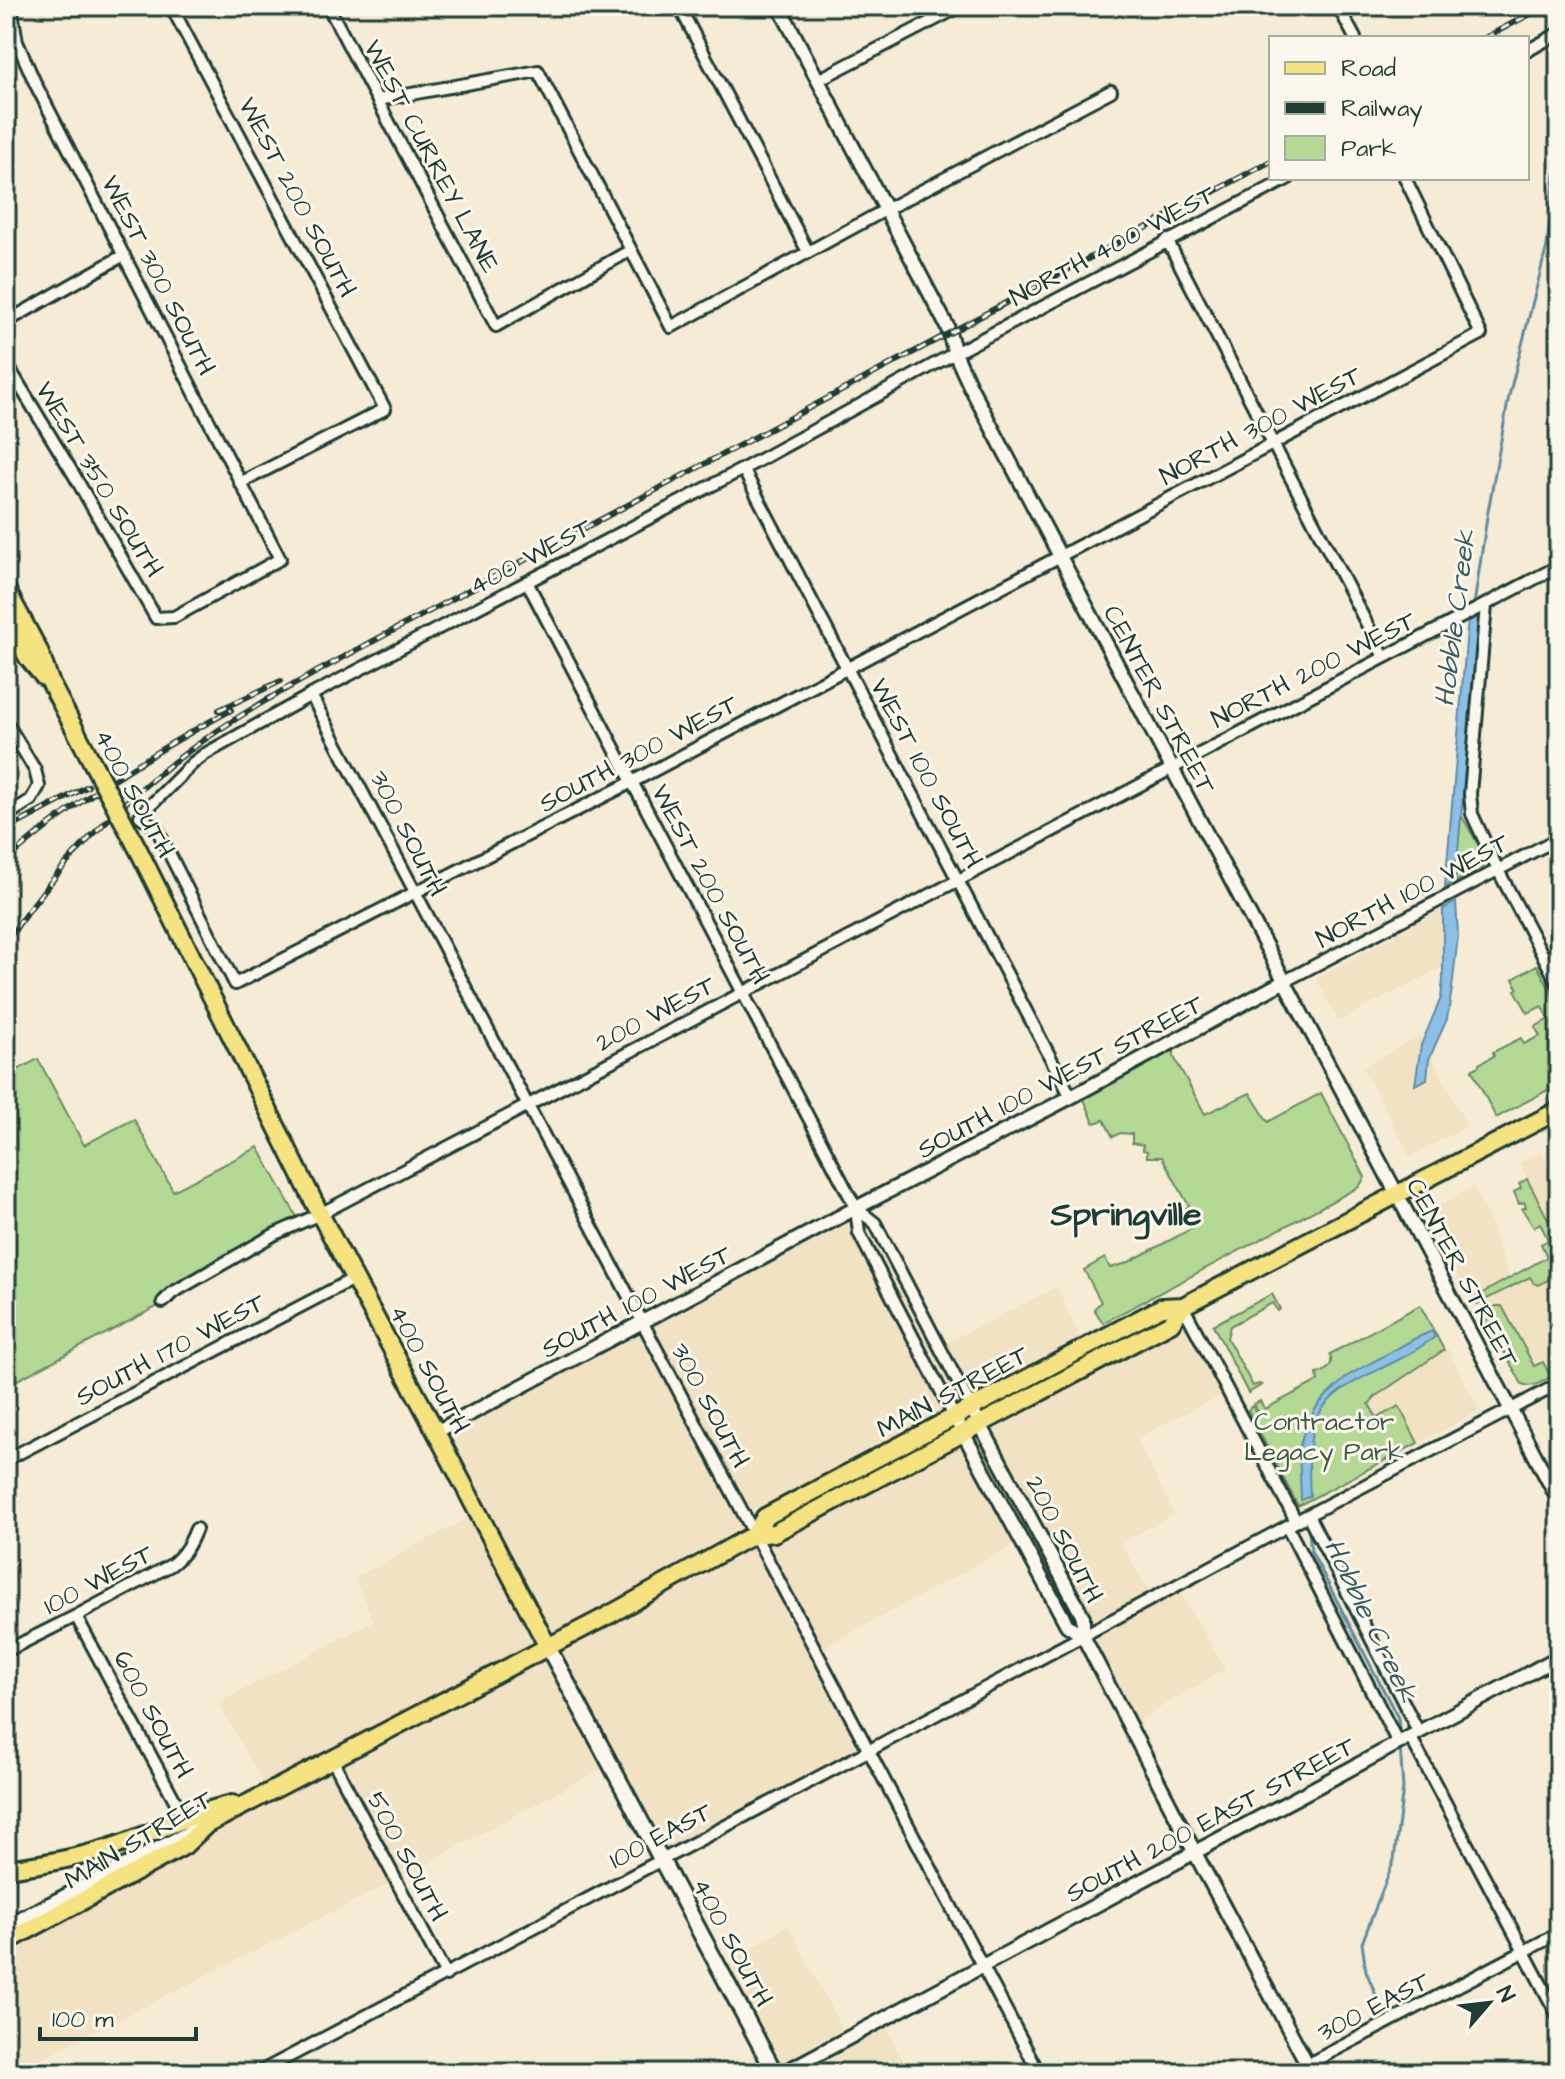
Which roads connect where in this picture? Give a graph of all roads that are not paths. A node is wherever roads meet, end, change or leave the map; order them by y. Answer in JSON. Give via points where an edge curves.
{"nodes":[{"id":1,"x":11,"y":6,"type":"edge"},
{"id":2,"x":171,"y":6,"type":"edge"},
{"id":3,"x":328,"y":6,"type":"edge"},
{"id":4,"x":679,"y":6,"type":"edge"},
{"id":5,"x":779,"y":6,"type":"edge"},
{"id":6,"x":961,"y":6,"type":"edge"},
{"id":7,"x":1338,"y":6,"type":"edge"},
{"id":8,"x":1559,"y":33,"type":"edge"},
{"id":9,"x":1354,"y":36,"type":"edge"},
{"id":10,"x":1529,"y":50,"type":"edge"},
{"id":11,"x":818,"y":80,"type":"junction"},
{"id":12,"x":1111,"y":91,"type":"dead end"},
{"id":13,"x":378,"y":100,"type":"junction"},
{"id":14,"x":1285,"y":180,"type":"edge"},
{"id":15,"x":1406,"y":180,"type":"edge"},
{"id":16,"x":887,"y":209,"type":"junction"},
{"id":17,"x":1167,"y":240,"type":"junction"},
{"id":18,"x":631,"y":250,"type":"junction"},
{"id":19,"x":808,"y":252,"type":"junction"},
{"id":20,"x":124,"y":255,"type":"junction"},
{"id":21,"x":6,"y":322,"type":"edge"},
{"id":22,"x":955,"y":353,"type":"junction"},
{"id":23,"x":6,"y":363,"type":"edge"},
{"id":24,"x":1273,"y":444,"type":"junction"},
{"id":25,"x":743,"y":469,"type":"junction"},
{"id":26,"x":240,"y":483,"type":"junction"},
{"id":27,"x":1060,"y":556,"type":"junction"},
{"id":28,"x":280,"y":559,"type":"joint"},
{"id":29,"x":1559,"y":566,"type":"edge"},
{"id":30,"x":527,"y":582,"type":"junction"},
{"id":31,"x":6,"y":589,"type":"edge"},
{"id":32,"x":1486,"y":605,"type":"junction"},
{"id":33,"x":6,"y":620,"type":"edge"},
{"id":34,"x":1384,"y":657,"type":"junction"},
{"id":35,"x":847,"y":668,"type":"junction"},
{"id":36,"x":51,"y":684,"type":"junction"},
{"id":37,"x":311,"y":695,"type":"junction"},
{"id":38,"x":6,"y":722,"type":"edge"},
{"id":39,"x":1171,"y":767,"type":"junction"},
{"id":40,"x":632,"y":782,"type":"junction"},
{"id":41,"x":6,"y":816,"type":"edge"},
{"id":42,"x":140,"y":816,"type":"joint"},
{"id":43,"x":1559,"y":838,"type":"edge"},
{"id":44,"x":1498,"y":870,"type":"junction"},
{"id":45,"x":959,"y":880,"type":"junction"},
{"id":46,"x":415,"y":893,"type":"junction"},
{"id":47,"x":1285,"y":981,"type":"junction"},
{"id":48,"x":235,"y":984,"type":"joint"},
{"id":49,"x":1559,"y":986,"type":"edge"},
{"id":50,"x":743,"y":992,"type":"junction"},
{"id":51,"x":1071,"y":1097,"type":"junction"},
{"id":52,"x":526,"y":1105,"type":"junction"},
{"id":53,"x":1559,"y":1110,"type":"edge"},
{"id":54,"x":1398,"y":1195,"type":"junction"},
{"id":55,"x":856,"y":1208,"type":"junction"},
{"id":56,"x":320,"y":1214,"type":"junction"},
{"id":57,"x":355,"y":1278,"type":"junction"},
{"id":58,"x":163,"y":1302,"type":"dead end"},
{"id":59,"x":1183,"y":1306,"type":"junction"},
{"id":60,"x":643,"y":1324,"type":"junction"},
{"id":61,"x":1559,"y":1384,"type":"edge"},
{"id":62,"x":972,"y":1409,"type":"junction"},
{"id":63,"x":1511,"y":1409,"type":"junction"},
{"id":64,"x":955,"y":1418,"type":"junction"},
{"id":65,"x":980,"y":1424,"type":"junction"},
{"id":66,"x":436,"y":1432,"type":"junction"},
{"id":67,"x":963,"y":1433,"type":"junction"},
{"id":68,"x":6,"y":1460,"type":"edge"},
{"id":69,"x":1559,"y":1501,"type":"edge"},
{"id":70,"x":1308,"y":1515,"type":"junction"},
{"id":71,"x":1292,"y":1524,"type":"junction"},
{"id":72,"x":196,"y":1529,"type":"dead end"},
{"id":73,"x":754,"y":1535,"type":"junction"},
{"id":74,"x":76,"y":1616,"type":"junction"},
{"id":75,"x":1083,"y":1636,"type":"junction"},
{"id":76,"x":548,"y":1647,"type":"junction"},
{"id":77,"x":6,"y":1651,"type":"edge"},
{"id":78,"x":1559,"y":1657,"type":"edge"},
{"id":79,"x":1408,"y":1737,"type":"junction"},
{"id":80,"x":868,"y":1751,"type":"junction"},
{"id":81,"x":332,"y":1759,"type":"junction"},
{"id":82,"x":194,"y":1825,"type":"junction"},
{"id":83,"x":1194,"y":1851,"type":"junction"},
{"id":84,"x":661,"y":1859,"type":"junction"},
{"id":85,"x":6,"y":1869,"type":"edge"},
{"id":86,"x":6,"y":1926,"type":"edge"},
{"id":87,"x":1559,"y":1933,"type":"edge"},
{"id":88,"x":6,"y":1942,"type":"edge"},
{"id":89,"x":1524,"y":1952,"type":"junction"},
{"id":90,"x":983,"y":1967,"type":"junction"},
{"id":91,"x":446,"y":1975,"type":"junction"},
{"id":92,"x":1559,"y":2018,"type":"edge"},
{"id":93,"x":1310,"y":2068,"type":"edge"},
{"id":94,"x":258,"y":2073,"type":"edge"},
{"id":95,"x":775,"y":2073,"type":"edge"},
{"id":96,"x":783,"y":2073,"type":"edge"},
{"id":97,"x":1039,"y":2073,"type":"edge"},
{"id":98,"x":1291,"y":2073,"type":"edge"}],
"edges":[{"from":1,"to":20,"type":"street","name":"WEST 300 SOUTH","via":[[17,42],[36,85]]},
{"from":2,"to":26,"type":"street","name":"WEST 200 SOUTH","via":[[385,409]]},
{"from":3,"to":13,"type":"street","name":"WEST CURREY LANE"},
{"from":4,"to":19,"type":"street"},
{"from":5,"to":11,"type":"street","name":"CENTER STREET"},
{"from":6,"to":11,"type":"street"},
{"from":7,"to":9,"type":"street"},
{"from":8,"to":10,"type":"street"},
{"from":11,"to":16,"type":"street","name":"CENTER STREET"},
{"from":12,"to":16,"type":"street"},
{"from":13,"to":18,"type":"street","via":[[538,71]]},
{"from":13,"to":18,"type":"street","name":"WEST CURREY LANE","via":[[496,326]]},
{"from":14,"to":17,"type":"street","name":"NORTH 400 WEST"},
{"from":15,"to":24,"type":"street","name":"NORTH 300 WEST","via":[[1481,334]]},
{"from":16,"to":19,"type":"street"},
{"from":16,"to":22,"type":"street","name":"CENTER STREET","via":[[947,326]]},
{"from":17,"to":22,"type":"street","name":"NORTH 400 WEST"},
{"from":17,"to":24,"type":"street"},
{"from":18,"to":19,"type":"street","via":[[671,327]]},
{"from":20,"to":21,"type":"street"},
{"from":20,"to":26,"type":"street","name":"WEST 300 SOUTH"},
{"from":22,"to":25,"type":"street","name":"400 WEST"},
{"from":22,"to":27,"type":"street","name":"CENTER STREET"},
{"from":23,"to":28,"type":"street","name":"WEST 350 SOUTH","via":[[156,618],[174,617]]},
{"from":24,"to":27,"type":"street","name":"NORTH 300 WEST"},
{"from":24,"to":34,"type":"street"},
{"from":25,"to":30,"type":"street","name":"400 WEST"},
{"from":25,"to":35,"type":"street","name":"WEST 100 SOUTH"},
{"from":26,"to":28,"type":"street","name":"WEST 300 SOUTH"},
{"from":27,"to":35,"type":"street","name":"SOUTH 300 WEST"},
{"from":27,"to":39,"type":"street","name":"CENTER STREET"},
{"from":29,"to":32,"type":"street","name":"NORTH 200 WEST"},
{"from":30,"to":37,"type":"street","name":"400 WEST"},
{"from":30,"to":40,"type":"street","name":"WEST 200 SOUTH"},
{"from":31,"to":36,"type":"main road","name":"400 SOUTH"},
{"from":32,"to":34,"type":"street","name":"NORTH 200 WEST"},
{"from":32,"to":44,"type":"street","via":[[1470,794],[1472,814]]},
{"from":33,"to":36,"type":"main road","name":"400 SOUTH"},
{"from":34,"to":39,"type":"street","name":"NORTH 200 WEST"},
{"from":35,"to":40,"type":"street","name":"SOUTH 300 WEST"},
{"from":35,"to":45,"type":"street","name":"WEST 100 SOUTH"},
{"from":36,"to":56,"type":"main road","name":"400 SOUTH","bridge":true},
{"from":37,"to":42,"type":"street","name":"400 WEST","via":[[205,754]]},
{"from":37,"to":46,"type":"street","name":"300 SOUTH"},
{"from":38,"to":41,"type":"street","via":[[39,786],[31,800]]},
{"from":39,"to":45,"type":"street","name":"200 WEST"},
{"from":39,"to":47,"type":"street","name":"CENTER STREET"},
{"from":40,"to":46,"type":"street","name":"SOUTH 300 WEST"},
{"from":40,"to":50,"type":"street","name":"WEST 200 SOUTH"},
{"from":42,"to":48,"type":"street","name":"400 SOUTH","via":[[157,829]]},
{"from":43,"to":44,"type":"street","name":"NORTH 100 WEST"},
{"from":44,"to":47,"type":"street","name":"NORTH 100 WEST"},
{"from":44,"to":49,"type":"street"},
{"from":45,"to":50,"type":"street","name":"200 WEST"},
{"from":45,"to":51,"type":"street","name":"WEST 100 SOUTH"},
{"from":46,"to":48,"type":"street","name":"SOUTH 300 WEST"},
{"from":46,"to":52,"type":"street","name":"300 SOUTH"},
{"from":47,"to":51,"type":"street","name":"SOUTH 100 WEST STREET"},
{"from":47,"to":54,"type":"street","name":"CENTER STREET"},
{"from":50,"to":52,"type":"street","name":"200 WEST"},
{"from":50,"to":55,"type":"street","name":"WEST 200 SOUTH"},
{"from":51,"to":55,"type":"street","name":"SOUTH 100 WEST STREET"},
{"from":52,"to":56,"type":"street","name":"200 WEST"},
{"from":52,"to":60,"type":"street","name":"300 SOUTH"},
{"from":53,"to":54,"type":"main road","name":"MAIN STREET"},
{"from":54,"to":59,"type":"main road","name":"MAIN STREET"},
{"from":54,"to":63,"type":"street","name":"CENTER STREET"},
{"from":55,"to":60,"type":"street","name":"SOUTH 100 WEST"},
{"from":55,"to":62,"type":"street","name":"200 SOUTH","via":[[875,1223]]},
{"from":55,"to":64,"type":"street","name":"200 SOUTH","via":[[859,1233]]},
{"from":56,"to":57,"type":"main road","name":"400 SOUTH"},
{"from":56,"to":58,"type":"street","name":"200 WEST","via":[[275,1234]]},
{"from":57,"to":66,"type":"main road","name":"400 SOUTH"},
{"from":57,"to":68,"type":"street","name":"SOUTH 170 WEST"},
{"from":59,"to":62,"type":"main road","name":"MAIN STREET","via":[[1162,1307]]},
{"from":59,"to":65,"type":"main road","name":"MAIN STREET","via":[[1171,1323]]},
{"from":59,"to":71,"type":"street"},
{"from":60,"to":66,"type":"street","name":"SOUTH 100 WEST"},
{"from":60,"to":73,"type":"street","name":"300 SOUTH"},
{"from":61,"to":63,"type":"street","name":"100 EAST"},
{"from":62,"to":64,"type":"main road","name":"MAIN STREET"},
{"from":62,"to":65,"type":"street","name":"200 SOUTH"},
{"from":63,"to":69,"type":"street","name":"CENTER STREET"},
{"from":63,"to":70,"type":"street","name":"100 EAST"},
{"from":64,"to":67,"type":"street","name":"200 SOUTH"},
{"from":64,"to":73,"type":"main road","name":"MAIN STREET","via":[[765,1517]]},
{"from":65,"to":67,"type":"main road","name":"MAIN STREET"},
{"from":65,"to":75,"type":"street","name":"200 SOUTH","via":[[1083,1617]]},
{"from":66,"to":76,"type":"main road","name":"400 SOUTH"},
{"from":67,"to":73,"type":"main road","name":"MAIN STREET","via":[[774,1533]]},
{"from":67,"to":75,"type":"street","name":"200 SOUTH","via":[[1067,1625]]},
{"from":70,"to":71,"type":"street","name":"100 EAST"},
{"from":70,"to":79,"type":"street"},
{"from":71,"to":75,"type":"street","name":"100 EAST"},
{"from":71,"to":79,"type":"street"},
{"from":72,"to":74,"type":"street","name":"100 WEST","via":[[171,1565]]},
{"from":73,"to":76,"type":"main road","name":"MAIN STREET"},
{"from":73,"to":80,"type":"street","name":"300 SOUTH"},
{"from":74,"to":77,"type":"street","name":"100 WEST"},
{"from":74,"to":82,"type":"street","name":"600 SOUTH"},
{"from":75,"to":80,"type":"street","name":"100 EAST"},
{"from":75,"to":83,"type":"street"},
{"from":76,"to":81,"type":"main road","name":"MAIN STREET"},
{"from":76,"to":84,"type":"main road","name":"400 SOUTH"},
{"from":78,"to":79,"type":"street","name":"SOUTH 200 EAST STREET"},
{"from":79,"to":83,"type":"street","name":"SOUTH 200 EAST STREET"},
{"from":79,"to":89,"type":"street"},
{"from":80,"to":84,"type":"street","name":"100 EAST"},
{"from":80,"to":90,"type":"street","name":"300 SOUTH"},
{"from":81,"to":82,"type":"main road","name":"MAIN STREET","via":[[253,1801],[222,1807]]},
{"from":81,"to":91,"type":"street","name":"500 SOUTH"},
{"from":82,"to":85,"type":"main road","name":"MAIN STREET","via":[[85,1855]]},
{"from":82,"to":86,"type":"main road"},
{"from":82,"to":88,"type":"main road","name":"MAIN STREET","via":[[184,1846]]},
{"from":83,"to":90,"type":"street","name":"SOUTH 200 EAST STREET"},
{"from":83,"to":93,"type":"street"},
{"from":84,"to":91,"type":"street","name":"100 EAST"},
{"from":84,"to":95,"type":"main road","name":"400 SOUTH"},
{"from":87,"to":89,"type":"street","name":"300 EAST"},
{"from":89,"to":92,"type":"street"},
{"from":89,"to":93,"type":"street","name":"300 EAST"},
{"from":90,"to":96,"type":"street","name":"SOUTH 200 EAST STREET"},
{"from":90,"to":97,"type":"street","name":"300 SOUTH"},
{"from":91,"to":94,"type":"street","name":"100 EAST"},
{"from":93,"to":98,"type":"street","name":"300 EAST"}]}
